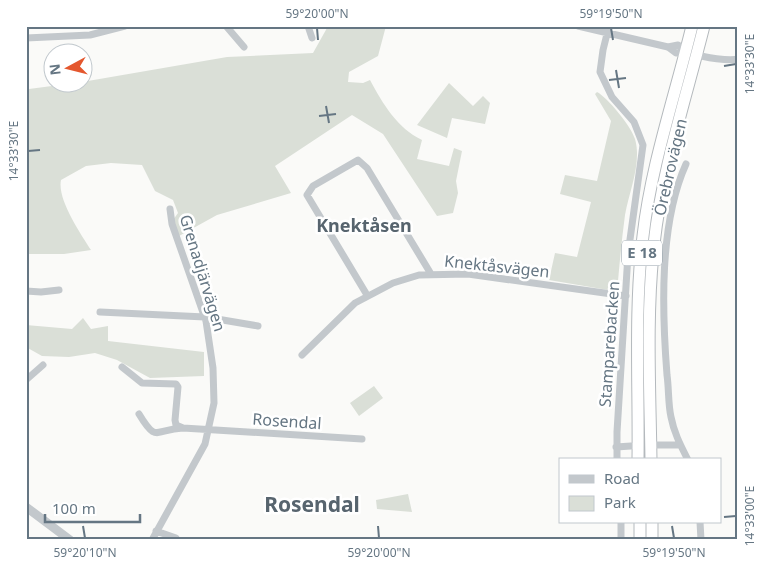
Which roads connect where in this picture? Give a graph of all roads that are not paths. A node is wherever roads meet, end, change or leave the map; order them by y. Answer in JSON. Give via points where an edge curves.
{"nodes":[{"id":1,"x":125,"y":26,"type":"edge"},
{"id":2,"x":226,"y":26,"type":"edge"},
{"id":3,"x":308,"y":26,"type":"edge"},
{"id":4,"x":578,"y":26,"type":"edge"},
{"id":5,"x":692,"y":26,"type":"edge"},
{"id":6,"x":704,"y":26,"type":"edge"},
{"id":7,"x":609,"y":30,"type":"edge"},
{"id":8,"x":26,"y":38,"type":"edge"},
{"id":9,"x":312,"y":38,"type":"dead end"},
{"id":10,"x":244,"y":47,"type":"dead end"},
{"id":11,"x":692,"y":53,"type":"junction"},
{"id":12,"x":738,"y":59,"type":"edge"},
{"id":13,"x":686,"y":164,"type":"dead end"},
{"id":14,"x":170,"y":209,"type":"dead end"},
{"id":15,"x":431,"y":274,"type":"junction"},
{"id":16,"x":59,"y":290,"type":"dead end"},
{"id":17,"x":26,"y":291,"type":"edge"},
{"id":18,"x":367,"y":295,"type":"junction"},
{"id":19,"x":626,"y":296,"type":"junction"},
{"id":20,"x":100,"y":312,"type":"dead end"},
{"id":21,"x":205,"y":317,"type":"junction"},
{"id":22,"x":258,"y":326,"type":"dead end"},
{"id":23,"x":302,"y":355,"type":"dead end"},
{"id":24,"x":43,"y":365,"type":"dead end"},
{"id":25,"x":122,"y":367,"type":"dead end"},
{"id":26,"x":26,"y":380,"type":"edge"},
{"id":27,"x":140,"y":414,"type":"dead end"},
{"id":28,"x":183,"y":428,"type":"junction"},
{"id":29,"x":210,"y":430,"type":"junction"},
{"id":30,"x":362,"y":439,"type":"dead end"},
{"id":31,"x":631,"y":446,"type":"dead end"},
{"id":32,"x":656,"y":446,"type":"dead end"},
{"id":33,"x":680,"y":446,"type":"junction"},
{"id":34,"x":616,"y":447,"type":"junction"},
{"id":35,"x":617,"y":458,"type":"edge"},
{"id":36,"x":638,"y":458,"type":"edge"},
{"id":37,"x":651,"y":458,"type":"edge"},
{"id":38,"x":687,"y":458,"type":"edge"},
{"id":39,"x":26,"y":507,"type":"edge"},
{"id":40,"x":621,"y":524,"type":"edge"},
{"id":41,"x":640,"y":524,"type":"edge"},
{"id":42,"x":652,"y":524,"type":"edge"},
{"id":43,"x":700,"y":524,"type":"edge"},
{"id":44,"x":156,"y":531,"type":"junction"},
{"id":45,"x":176,"y":538,"type":"dead end"},
{"id":46,"x":70,"y":540,"type":"edge"},
{"id":47,"x":152,"y":540,"type":"edge"},
{"id":48,"x":621,"y":540,"type":"edge"},
{"id":49,"x":640,"y":540,"type":"edge"},
{"id":50,"x":652,"y":540,"type":"edge"},
{"id":51,"x":701,"y":540,"type":"edge"}],
"edges":[{"from":1,"to":8,"type":"street","via":[[90,35]]},
{"from":2,"to":10,"type":"street"},
{"from":3,"to":9,"type":"street"},
{"from":4,"to":7,"type":"street"},
{"from":5,"to":11,"type":"highway","name":"Örebrovägen","number":"E 18"},
{"from":6,"to":11,"type":"highway","name":"Örebrovägen","number":"E 18"},
{"from":7,"to":11,"type":"street","via":[[668,47],[678,45]]},
{"from":7,"to":19,"type":"street","name":"Stamparebacken","via":[[601,61],[602,78],[612,97],[634,122],[644,145],[628,254]]},
{"from":11,"to":12,"type":"street","via":[[706,58]]},
{"from":11,"to":36,"type":"highway","name":"Örebrovägen","number":"E 18","via":[[652,184],[643,238],[639,300]]},
{"from":11,"to":37,"type":"highway","name":"Örebrovägen","number":"E 18","via":[[654,246]]},
{"from":13,"to":33,"type":"street","via":[[680,176],[670,225],[664,299],[669,402]]},
{"from":14,"to":21,"type":"street","name":"Grenadjärvägen","via":[[172,224]]},
{"from":15,"to":18,"type":"street","name":"Knektåsvägen","via":[[406,278]]},
{"from":15,"to":18,"type":"street","via":[[367,168],[358,160],[313,186],[307,195]]},
{"from":15,"to":19,"type":"street","name":"Knektåsvägen","via":[[468,274]]},
{"from":16,"to":17,"type":"street"},
{"from":18,"to":23,"type":"street","name":"Knektåsvägen","via":[[345,311]]},
{"from":19,"to":34,"type":"street","name":"Stamparebacken"},
{"from":20,"to":21,"type":"street"},
{"from":21,"to":22,"type":"street"},
{"from":21,"to":29,"type":"street","name":"Grenadjärvägen","via":[[214,390]]},
{"from":24,"to":26,"type":"street"},
{"from":25,"to":28,"type":"street","via":[[142,383],[176,384],[175,420],[176,425]]},
{"from":27,"to":28,"type":"street","name":"Rosendal","via":[[152,432]]},
{"from":28,"to":29,"type":"street","name":"Rosendal"},
{"from":29,"to":30,"type":"street","name":"Rosendal"},
{"from":29,"to":44,"type":"street","name":"Grenadjärvägen","via":[[199,457]]},
{"from":31,"to":34,"type":"street"},
{"from":32,"to":33,"type":"street"},
{"from":33,"to":38,"type":"street"},
{"from":34,"to":35,"type":"street","name":"Stamparebacken"},
{"from":39,"to":46,"type":"street"},
{"from":40,"to":48,"type":"street"},
{"from":41,"to":49,"type":"highway"},
{"from":42,"to":50,"type":"highway"},
{"from":43,"to":51,"type":"street"},
{"from":44,"to":45,"type":"street"},
{"from":44,"to":47,"type":"street","name":"Grenadjärvägen"}]}
